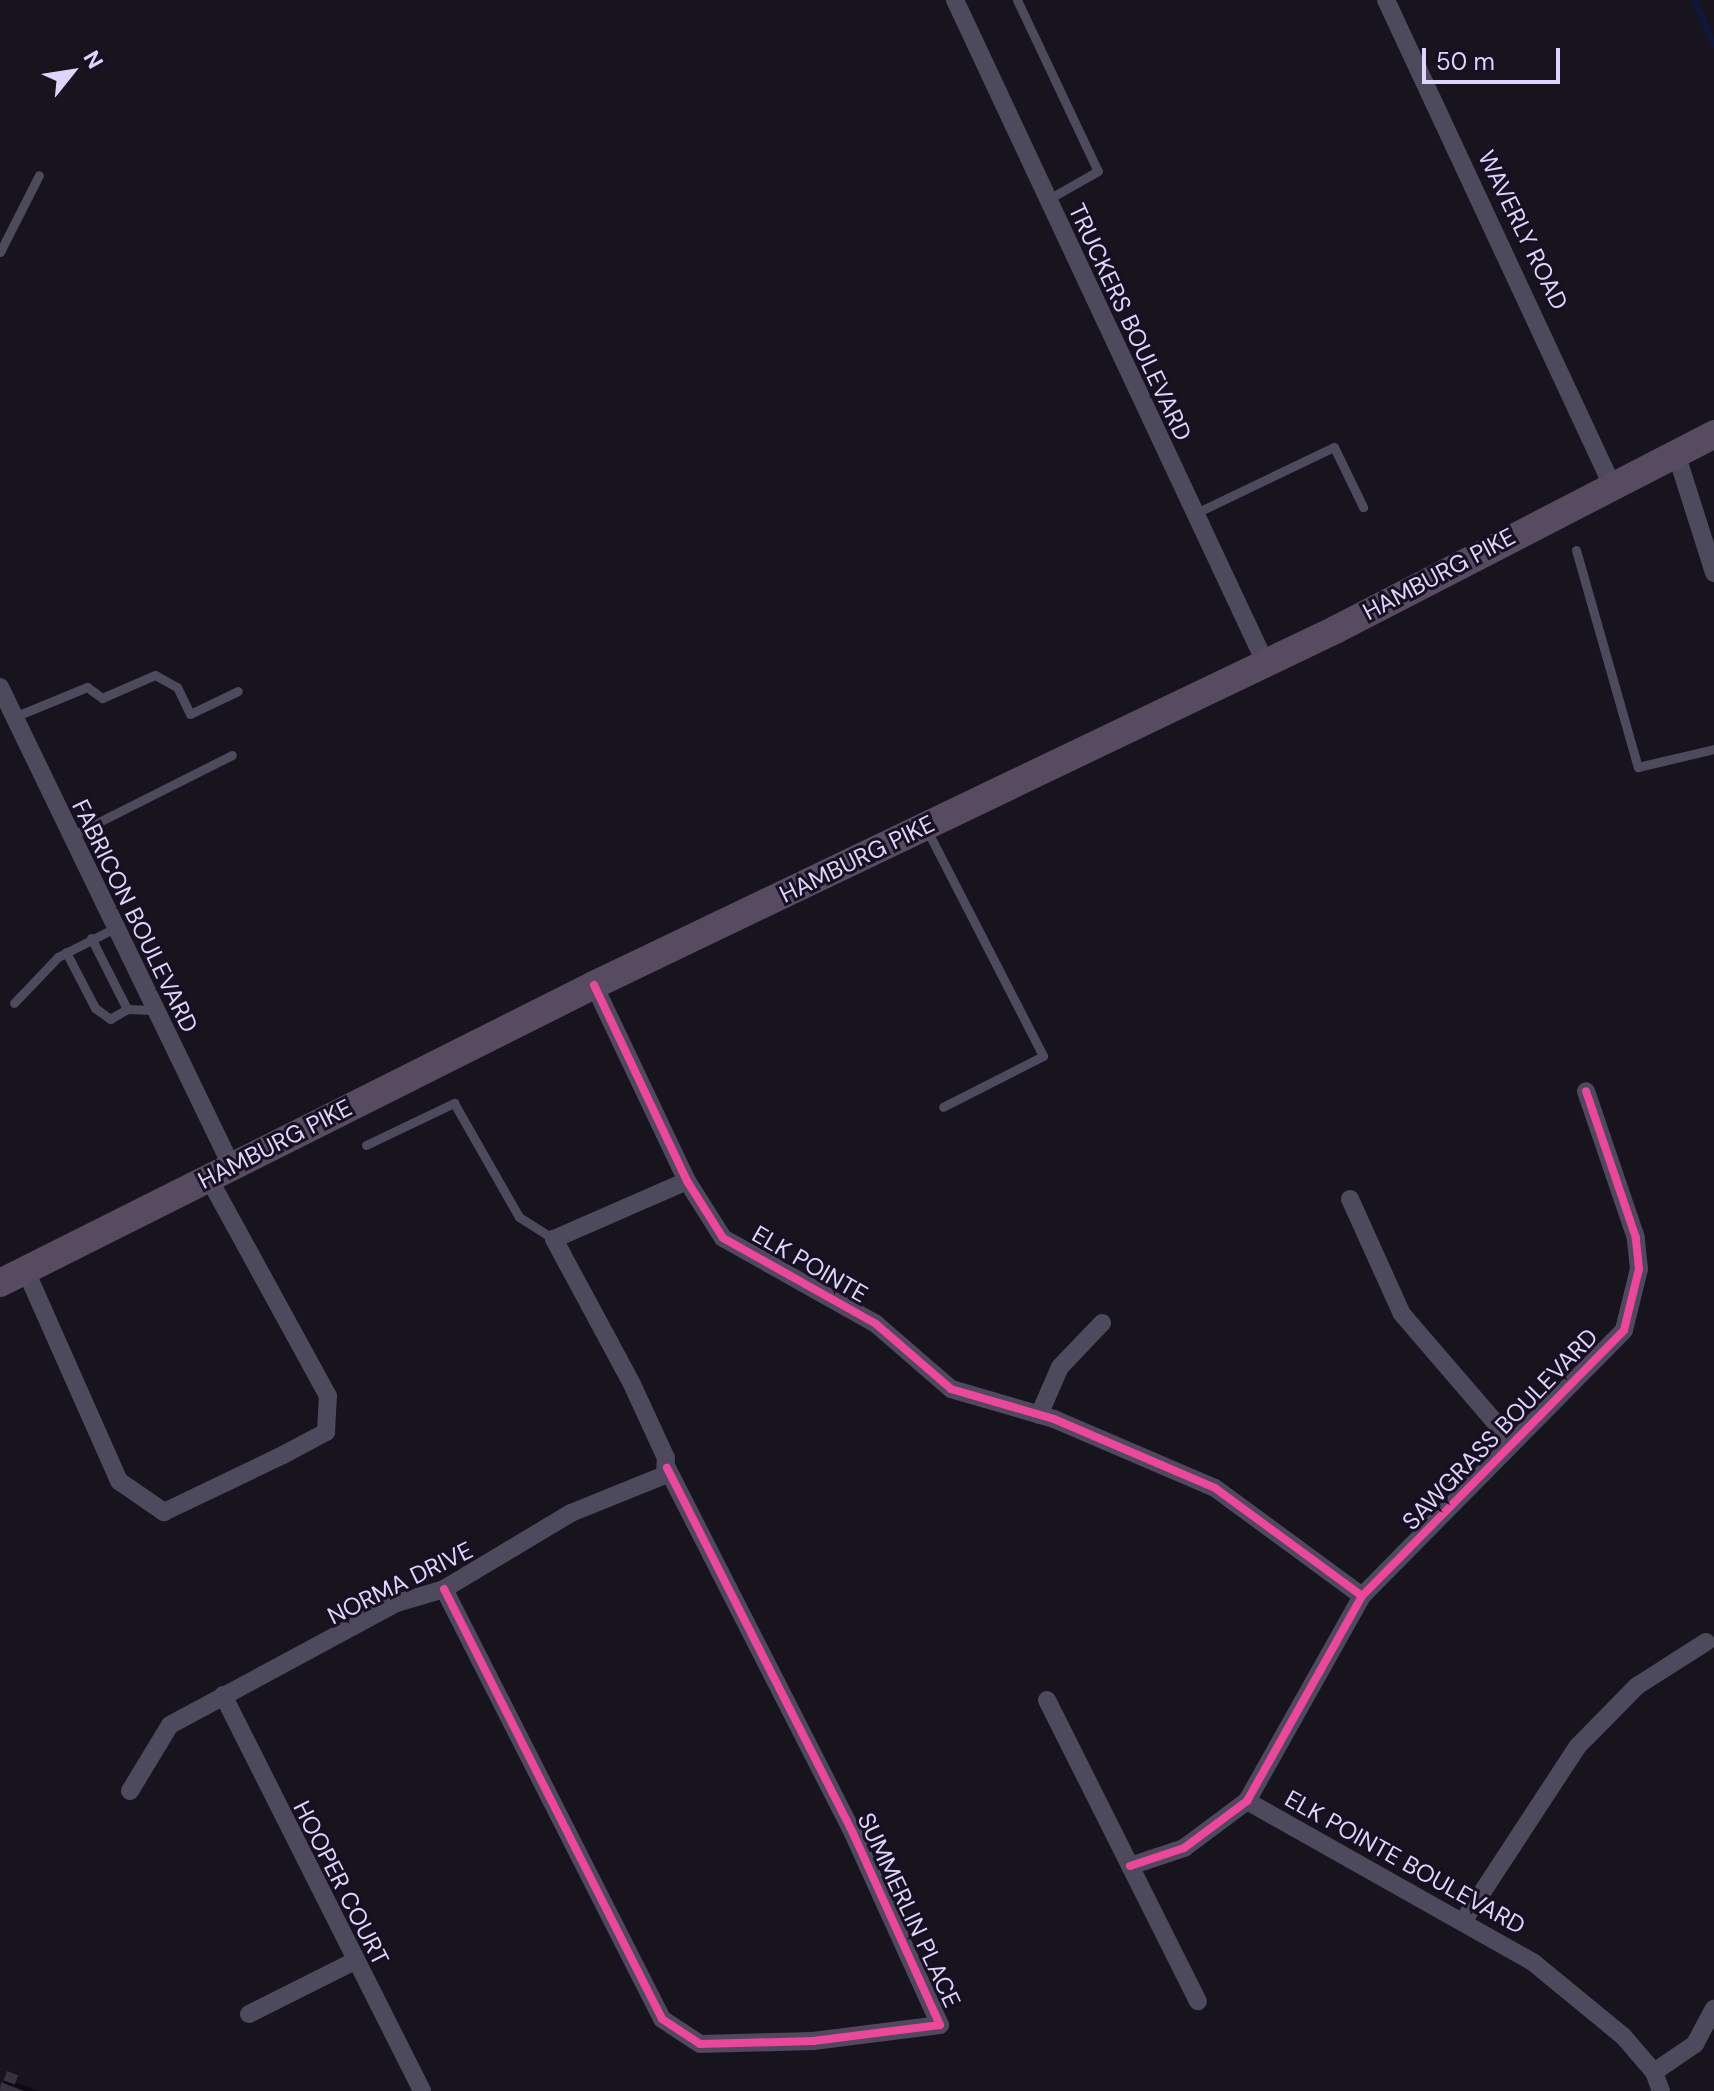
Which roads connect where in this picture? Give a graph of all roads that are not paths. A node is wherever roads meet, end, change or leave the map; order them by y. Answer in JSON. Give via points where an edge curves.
{"nodes":[{"id":1,"x":955,"y":0,"type":"edge"},
{"id":2,"x":1017,"y":0,"type":"edge"},
{"id":3,"x":1386,"y":0,"type":"edge"},
{"id":4,"x":39,"y":175,"type":"dead end"},
{"id":5,"x":1047,"y":200,"type":"junction"},
{"id":6,"x":0,"y":252,"type":"edge"},
{"id":7,"x":1714,"y":434,"type":"edge"},
{"id":8,"x":1676,"y":453,"type":"junction"},
{"id":9,"x":1611,"y":483,"type":"junction"},
{"id":10,"x":1363,"y":507,"type":"dead end"},
{"id":11,"x":1194,"y":514,"type":"junction"},
{"id":12,"x":1576,"y":550,"type":"dead end"},
{"id":13,"x":1714,"y":573,"type":"edge"},
{"id":14,"x":1265,"y":662,"type":"junction"},
{"id":15,"x":0,"y":687,"type":"edge"},
{"id":16,"x":238,"y":691,"type":"dead end"},
{"id":17,"x":14,"y":717,"type":"junction"},
{"id":18,"x":1714,"y":749,"type":"edge"},
{"id":19,"x":232,"y":755,"type":"dead end"},
{"id":20,"x":926,"y":827,"type":"junction"},
{"id":21,"x":70,"y":837,"type":"junction"},
{"id":22,"x":113,"y":929,"type":"junction"},
{"id":23,"x":91,"y":938,"type":"junction"},
{"id":24,"x":66,"y":952,"type":"junction"},
{"id":25,"x":594,"y":985,"type":"junction"},
{"id":26,"x":14,"y":1003,"type":"dead end"},
{"id":27,"x":127,"y":1009,"type":"junction"},
{"id":28,"x":153,"y":1010,"type":"junction"},
{"id":29,"x":1586,"y":1091,"type":"dead end"},
{"id":30,"x":943,"y":1107,"type":"dead end"},
{"id":31,"x":366,"y":1145,"type":"dead end"},
{"id":32,"x":220,"y":1171,"type":"junction"},
{"id":33,"x":687,"y":1181,"type":"junction"},
{"id":34,"x":1350,"y":1199,"type":"dead end"},
{"id":35,"x":554,"y":1239,"type":"junction"},
{"id":36,"x":26,"y":1271,"type":"junction"},
{"id":37,"x":0,"y":1283,"type":"edge"},
{"id":38,"x":1102,"y":1323,"type":"dead end"},
{"id":39,"x":1039,"y":1415,"type":"junction"},
{"id":40,"x":1513,"y":1443,"type":"junction"},
{"id":41,"x":667,"y":1468,"type":"junction"},
{"id":42,"x":444,"y":1589,"type":"junction"},
{"id":43,"x":1362,"y":1596,"type":"junction"},
{"id":44,"x":1706,"y":1642,"type":"dead end"},
{"id":45,"x":223,"y":1695,"type":"junction"},
{"id":46,"x":1047,"y":1700,"type":"dead end"},
{"id":47,"x":130,"y":1791,"type":"dead end"},
{"id":48,"x":1247,"y":1801,"type":"junction"},
{"id":49,"x":1130,"y":1866,"type":"junction"},
{"id":50,"x":1464,"y":1920,"type":"junction"},
{"id":51,"x":353,"y":1962,"type":"junction"},
{"id":52,"x":1198,"y":2001,"type":"dead end"},
{"id":53,"x":1714,"y":2009,"type":"edge"},
{"id":54,"x":249,"y":2014,"type":"dead end"},
{"id":55,"x":1654,"y":2072,"type":"junction"},
{"id":56,"x":422,"y":2091,"type":"edge"},
{"id":57,"x":1661,"y":2091,"type":"edge"}],
"edges":[{"from":1,"to":5,"type":"street","name":"TRUCKERS BOULEVARD"},
{"from":2,"to":5,"type":"lane","via":[[1098,171]]},
{"from":3,"to":9,"type":"street","name":"WAVERLY ROAD"},
{"from":4,"to":6,"type":"lane"},
{"from":5,"to":11,"type":"street","name":"TRUCKERS BOULEVARD"},
{"from":7,"to":8,"type":"main road","name":"HAMBURG PIKE"},
{"from":8,"to":9,"type":"main road","name":"HAMBURG PIKE"},
{"from":8,"to":13,"type":"street"},
{"from":9,"to":14,"type":"main road","name":"HAMBURG PIKE"},
{"from":10,"to":11,"type":"lane","via":[[1334,447]]},
{"from":11,"to":14,"type":"street","name":"TRUCKERS BOULEVARD"},
{"from":12,"to":18,"type":"lane","via":[[1638,767]]},
{"from":14,"to":20,"type":"main road","name":"HAMBURG PIKE"},
{"from":15,"to":17,"type":"street","name":"FABRICON BOULEVARD"},
{"from":16,"to":17,"type":"lane","via":[[190,714],[177,687],[155,675],[102,698],[87,687]]},
{"from":17,"to":21,"type":"street","name":"FABRICON BOULEVARD"},
{"from":19,"to":21,"type":"lane"},
{"from":20,"to":25,"type":"main road","name":"HAMBURG PIKE"},
{"from":20,"to":30,"type":"lane","via":[[1043,1056]]},
{"from":21,"to":22,"type":"street","name":"FABRICON BOULEVARD"},
{"from":22,"to":23,"type":"lane"},
{"from":22,"to":28,"type":"street","name":"FABRICON BOULEVARD"},
{"from":23,"to":24,"type":"lane"},
{"from":23,"to":27,"type":"lane"},
{"from":24,"to":26,"type":"lane"},
{"from":24,"to":27,"type":"lane","via":[[95,1008],[110,1019]]},
{"from":25,"to":32,"type":"main road","name":"HAMBURG PIKE"},
{"from":25,"to":33,"type":"street","name":"ELK POINTE"},
{"from":27,"to":28,"type":"lane"},
{"from":28,"to":32,"type":"street","name":"FABRICON BOULEVARD"},
{"from":29,"to":40,"type":"street","name":"SAWGRASS BOULEVARD","via":[[1636,1238],[1634,1299],[1624,1330]]},
{"from":31,"to":35,"type":"lane","via":[[454,1103],[519,1217]]},
{"from":32,"to":36,"type":"main road","name":"HAMBURG PIKE"},
{"from":32,"to":36,"type":"street","name":"FABRICON BOULEVARD","via":[[328,1396],[326,1432],[294,1449],[164,1512],[119,1481]]},
{"from":33,"to":35,"type":"street"},
{"from":33,"to":39,"type":"street","name":"ELK POINTE","via":[[723,1238],[876,1324],[951,1389]]},
{"from":34,"to":40,"type":"street","via":[[1402,1314]]},
{"from":35,"to":41,"type":"street","via":[[632,1384]]},
{"from":36,"to":37,"type":"main road","name":"HAMBURG PIKE"},
{"from":38,"to":39,"type":"street","via":[[1060,1367]]},
{"from":39,"to":43,"type":"street","name":"ELK POINTE","via":[[1215,1488]]},
{"from":40,"to":43,"type":"street","name":"SAWGRASS BOULEVARD"},
{"from":41,"to":42,"type":"street","name":"NORMA DRIVE","via":[[571,1513]]},
{"from":41,"to":42,"type":"street","name":"SUMMERLIN PLACE","via":[[860,1847],[940,2025],[813,2041],[700,2044],[662,2019]]},
{"from":42,"to":45,"type":"street","name":"NORMA DRIVE","via":[[397,1603]]},
{"from":43,"to":48,"type":"street","name":"ELK POINTE BOULEVARD"},
{"from":44,"to":50,"type":"street","via":[[1637,1686],[1578,1746]]},
{"from":45,"to":47,"type":"street","name":"NORMA DRIVE","via":[[170,1725]]},
{"from":45,"to":51,"type":"street","name":"HOOPER COURT"},
{"from":46,"to":49,"type":"street"},
{"from":48,"to":49,"type":"street","via":[[1184,1848]]},
{"from":48,"to":50,"type":"street","name":"ELK POINTE BOULEVARD"},
{"from":49,"to":52,"type":"street"},
{"from":50,"to":55,"type":"street","name":"ELK POINTE BOULEVARD","via":[[1578,1995]]},
{"from":51,"to":54,"type":"street"},
{"from":51,"to":56,"type":"street","name":"HOOPER COURT"},
{"from":53,"to":55,"type":"street","via":[[1695,2044]]},
{"from":55,"to":57,"type":"street","name":"ELK POINTE BOULEVARD"}]}
